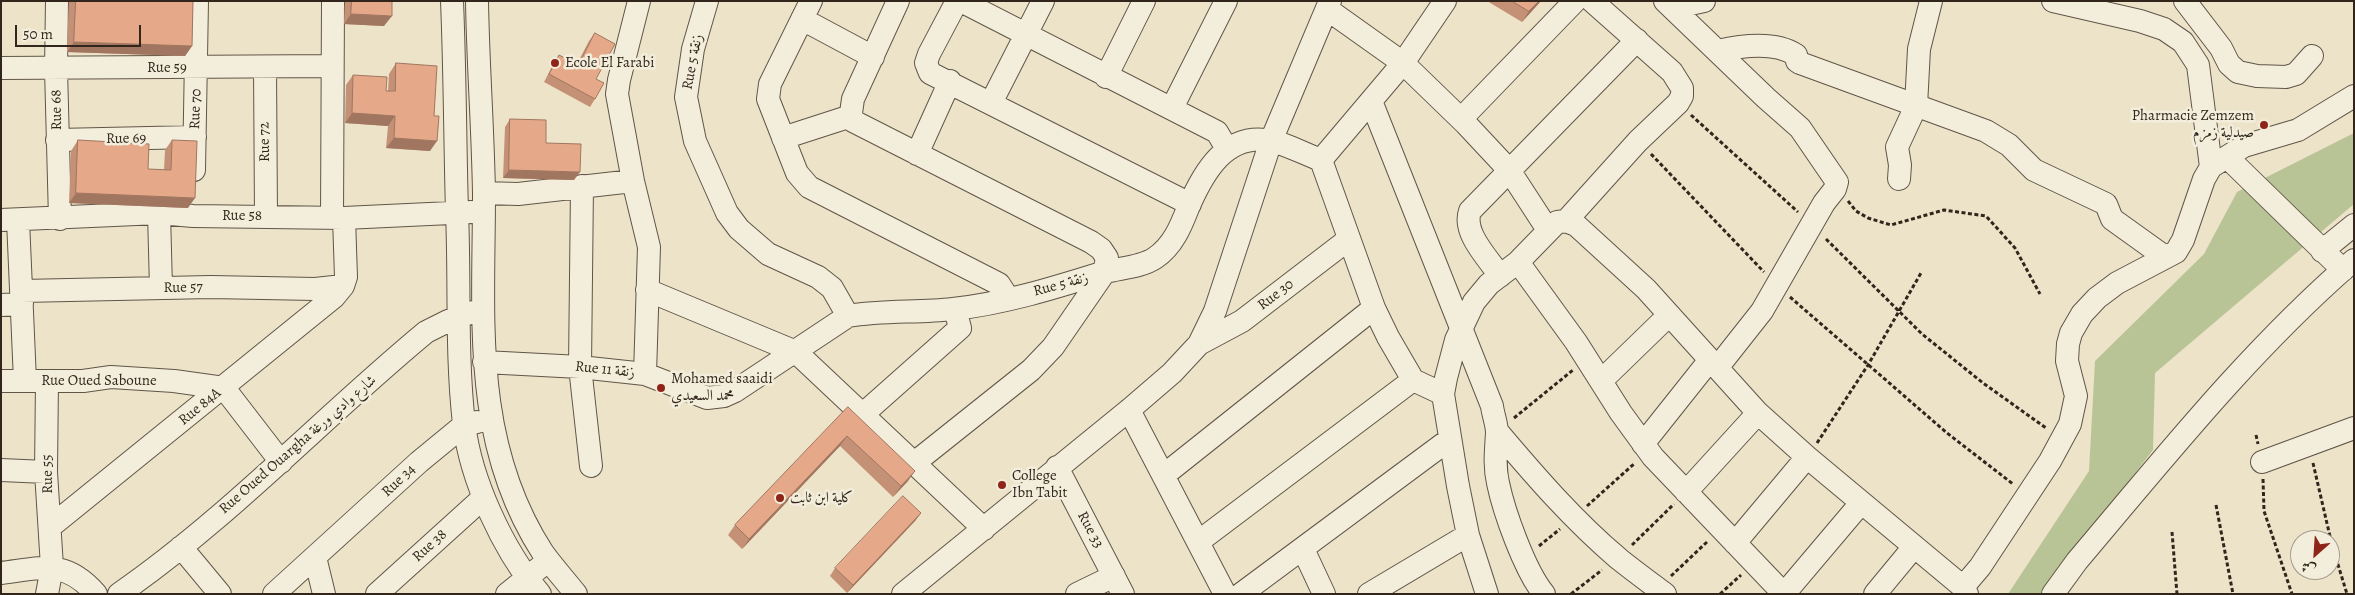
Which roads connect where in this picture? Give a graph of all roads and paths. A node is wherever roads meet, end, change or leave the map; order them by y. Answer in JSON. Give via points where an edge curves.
{"nodes":[{"id":1,"x":57,"y":1,"type":"edge"},
{"id":2,"x":197,"y":1,"type":"edge"},
{"id":3,"x":333,"y":1,"type":"edge"},
{"id":4,"x":452,"y":1,"type":"edge"},
{"id":5,"x":477,"y":1,"type":"edge"},
{"id":6,"x":639,"y":1,"type":"edge"},
{"id":7,"x":707,"y":1,"type":"edge"},
{"id":8,"x":898,"y":1,"type":"edge"},
{"id":9,"x":959,"y":1,"type":"edge"},
{"id":10,"x":1043,"y":1,"type":"edge"},
{"id":11,"x":1144,"y":1,"type":"edge"},
{"id":12,"x":1226,"y":1,"type":"edge"},
{"id":13,"x":1445,"y":1,"type":"edge"},
{"id":14,"x":1575,"y":1,"type":"edge"},
{"id":15,"x":1592,"y":1,"type":"edge"},
{"id":16,"x":1704,"y":1,"type":"edge"},
{"id":17,"x":1931,"y":1,"type":"edge"},
{"id":18,"x":2053,"y":1,"type":"edge"},
{"id":19,"x":2175,"y":1,"type":"edge"},
{"id":20,"x":2185,"y":1,"type":"edge"},
{"id":21,"x":1668,"y":3,"type":"edge"},
{"id":22,"x":1329,"y":5,"type":"edge"},
{"id":23,"x":806,"y":10,"type":"edge"},
{"id":24,"x":2164,"y":29,"type":"junction"},
{"id":25,"x":1026,"y":36,"type":"junction"},
{"id":26,"x":1637,"y":40,"type":"junction"},
{"id":27,"x":1718,"y":51,"type":"junction"},
{"id":28,"x":2312,"y":56,"type":"dead end"},
{"id":29,"x":873,"y":57,"type":"junction"},
{"id":30,"x":1403,"y":63,"type":"junction"},
{"id":31,"x":332,"y":66,"type":"junction"},
{"id":32,"x":1,"y":68,"type":"edge"},
{"id":33,"x":198,"y":68,"type":"junction"},
{"id":34,"x":265,"y":68,"type":"junction"},
{"id":35,"x":56,"y":69,"type":"junction"},
{"id":36,"x":1106,"y":77,"type":"junction"},
{"id":37,"x":950,"y":81,"type":"junction"},
{"id":38,"x":2354,"y":96,"type":"edge"},
{"id":39,"x":1371,"y":101,"type":"junction"},
{"id":40,"x":991,"y":103,"type":"junction"},
{"id":41,"x":1678,"y":103,"type":"junction"},
{"id":42,"x":1916,"y":106,"type":"junction"},
{"id":43,"x":1172,"y":108,"type":"junction"},
{"id":44,"x":851,"y":116,"type":"junction"},
{"id":45,"x":1461,"y":119,"type":"junction"},
{"id":46,"x":195,"y":137,"type":"junction"},
{"id":47,"x":783,"y":138,"type":"junction"},
{"id":48,"x":57,"y":140,"type":"junction"},
{"id":49,"x":1271,"y":141,"type":"junction"},
{"id":50,"x":1638,"y":141,"type":"junction"},
{"id":51,"x":1227,"y":148,"type":"junction"},
{"id":52,"x":917,"y":154,"type":"junction"},
{"id":53,"x":1321,"y":160,"type":"junction"},
{"id":54,"x":2219,"y":162,"type":"junction"},
{"id":55,"x":1509,"y":170,"type":"junction"},
{"id":56,"x":1899,"y":179,"type":"dead end"},
{"id":57,"x":633,"y":180,"type":"junction"},
{"id":58,"x":1837,"y":182,"type":"junction"},
{"id":59,"x":582,"y":186,"type":"junction"},
{"id":60,"x":194,"y":202,"type":"junction"},
{"id":61,"x":483,"y":203,"type":"junction"},
{"id":62,"x":1190,"y":204,"type":"junction"},
{"id":63,"x":458,"y":212,"type":"junction"},
{"id":64,"x":159,"y":213,"type":"junction"},
{"id":65,"x":266,"y":216,"type":"junction"},
{"id":66,"x":338,"y":217,"type":"junction"},
{"id":67,"x":60,"y":219,"type":"junction"},
{"id":68,"x":10,"y":220,"type":"edge"},
{"id":69,"x":1557,"y":225,"type":"junction"},
{"id":70,"x":1812,"y":226,"type":"junction"},
{"id":71,"x":2354,"y":226,"type":"edge"},
{"id":72,"x":1349,"y":239,"type":"junction"},
{"id":73,"x":2322,"y":251,"type":"junction"},
{"id":74,"x":2165,"y":257,"type":"junction"},
{"id":75,"x":1518,"y":262,"type":"junction"},
{"id":76,"x":2348,"y":265,"type":"edge"},
{"id":77,"x":1104,"y":273,"type":"junction"},
{"id":78,"x":1922,"y":273,"type":"dead end"},
{"id":79,"x":1500,"y":276,"type":"junction"},
{"id":80,"x":344,"y":284,"type":"junction"},
{"id":81,"x":1778,"y":286,"type":"junction"},
{"id":82,"x":161,"y":288,"type":"junction"},
{"id":83,"x":647,"y":290,"type":"junction"},
{"id":84,"x":2040,"y":294,"type":"dead end"},
{"id":85,"x":1008,"y":298,"type":"junction"},
{"id":86,"x":15,"y":300,"type":"edge"},
{"id":87,"x":1374,"y":308,"type":"junction"},
{"id":88,"x":484,"y":309,"type":"junction"},
{"id":89,"x":955,"y":309,"type":"junction"},
{"id":90,"x":1899,"y":312,"type":"junction"},
{"id":91,"x":1670,"y":314,"type":"junction"},
{"id":92,"x":848,"y":316,"type":"junction"},
{"id":93,"x":459,"y":317,"type":"junction"},
{"id":94,"x":1461,"y":326,"type":"junction"},
{"id":95,"x":1199,"y":344,"type":"junction"},
{"id":96,"x":796,"y":352,"type":"junction"},
{"id":97,"x":1588,"y":359,"type":"junction"},
{"id":98,"x":484,"y":362,"type":"junction"},
{"id":99,"x":1713,"y":364,"type":"junction"},
{"id":100,"x":1868,"y":365,"type":"junction"},
{"id":101,"x":580,"y":366,"type":"junction"},
{"id":102,"x":645,"y":374,"type":"junction"},
{"id":103,"x":1413,"y":380,"type":"junction"},
{"id":104,"x":1,"y":381,"type":"edge"},
{"id":105,"x":36,"y":381,"type":"junction"},
{"id":106,"x":1601,"y":381,"type":"junction"},
{"id":107,"x":224,"y":388,"type":"junction"},
{"id":108,"x":1444,"y":394,"type":"junction"},
{"id":109,"x":1129,"y":410,"type":"junction"},
{"id":110,"x":1758,"y":413,"type":"junction"},
{"id":111,"x":862,"y":415,"type":"junction"},
{"id":112,"x":490,"y":418,"type":"junction"},
{"id":113,"x":464,"y":425,"type":"junction"},
{"id":114,"x":2354,"y":428,"type":"edge"},
{"id":115,"x":1497,"y":431,"type":"junction"},
{"id":116,"x":2256,"y":434,"type":"dead end"},
{"id":117,"x":1450,"y":439,"type":"junction"},
{"id":118,"x":2062,"y":440,"type":"junction"},
{"id":119,"x":1643,"y":444,"type":"junction"},
{"id":120,"x":2309,"y":445,"type":"junction"},
{"id":121,"x":1807,"y":458,"type":"junction"},
{"id":122,"x":281,"y":462,"type":"junction"},
{"id":123,"x":2262,"y":462,"type":"junction"},
{"id":124,"x":913,"y":464,"type":"junction"},
{"id":125,"x":591,"y":466,"type":"dead end"},
{"id":126,"x":1057,"y":467,"type":"junction"},
{"id":127,"x":1,"y":470,"type":"edge"},
{"id":128,"x":46,"y":472,"type":"junction"},
{"id":129,"x":1164,"y":475,"type":"junction"},
{"id":130,"x":1686,"y":492,"type":"junction"},
{"id":131,"x":2028,"y":495,"type":"junction"},
{"id":132,"x":483,"y":498,"type":"junction"},
{"id":133,"x":1861,"y":503,"type":"junction"},
{"id":134,"x":2216,"y":505,"type":"dead end"},
{"id":135,"x":50,"y":527,"type":"junction"},
{"id":136,"x":984,"y":529,"type":"junction"},
{"id":137,"x":2172,"y":532,"type":"dead end"},
{"id":138,"x":1468,"y":535,"type":"junction"},
{"id":139,"x":1728,"y":536,"type":"junction"},
{"id":140,"x":1198,"y":542,"type":"junction"},
{"id":141,"x":181,"y":547,"type":"junction"},
{"id":142,"x":1913,"y":548,"type":"junction"},
{"id":143,"x":1302,"y":549,"type":"junction"},
{"id":144,"x":315,"y":557,"type":"junction"},
{"id":145,"x":550,"y":561,"type":"junction"},
{"id":146,"x":1755,"y":564,"type":"junction"},
{"id":147,"x":52,"y":567,"type":"junction"},
{"id":148,"x":1,"y":573,"type":"edge"},
{"id":149,"x":1119,"y":585,"type":"edge"},
{"id":150,"x":533,"y":586,"type":"edge"},
{"id":151,"x":1661,"y":591,"type":"edge"},
{"id":152,"x":1965,"y":591,"type":"edge"},
{"id":153,"x":47,"y":594,"type":"edge"},
{"id":154,"x":96,"y":594,"type":"edge"},
{"id":155,"x":119,"y":594,"type":"edge"},
{"id":156,"x":220,"y":594,"type":"edge"},
{"id":157,"x":274,"y":594,"type":"edge"},
{"id":158,"x":324,"y":594,"type":"edge"},
{"id":159,"x":377,"y":594,"type":"edge"},
{"id":160,"x":506,"y":594,"type":"edge"},
{"id":161,"x":576,"y":594,"type":"edge"},
{"id":162,"x":903,"y":594,"type":"edge"},
{"id":163,"x":1077,"y":594,"type":"edge"},
{"id":164,"x":1225,"y":594,"type":"edge"},
{"id":165,"x":1241,"y":594,"type":"edge"},
{"id":166,"x":1324,"y":594,"type":"edge"},
{"id":167,"x":1369,"y":594,"type":"edge"},
{"id":168,"x":1487,"y":594,"type":"edge"},
{"id":169,"x":1544,"y":594,"type":"edge"},
{"id":170,"x":1720,"y":594,"type":"edge"},
{"id":171,"x":1784,"y":594,"type":"edge"},
{"id":172,"x":1875,"y":594,"type":"edge"},
{"id":173,"x":2053,"y":594,"type":"edge"},
{"id":174,"x":2177,"y":594,"type":"edge"},
{"id":175,"x":2233,"y":594,"type":"edge"},
{"id":176,"x":2292,"y":594,"type":"edge"},
{"id":177,"x":2347,"y":594,"type":"edge"}],
"edges":[{"from":1,"to":35,"type":"street","name":"Rue 68"},
{"from":2,"to":33,"type":"street","name":"Rue 70"},
{"from":3,"to":31,"type":"street"},
{"from":4,"to":63,"type":"street"},
{"from":5,"to":61,"type":"street"},
{"from":6,"to":57,"type":"street","via":[[617,94]]},
{"from":7,"to":92,"type":"street","name":"Rue 5 زنقة","via":[[693,49],[686,97],[695,142],[727,213],[739,229],[768,254],[818,277],[832,288]]},
{"from":8,"to":29,"type":"street"},
{"from":9,"to":25,"type":"street"},
{"from":9,"to":37,"type":"street","via":[[926,63],[930,73]]},
{"from":10,"to":25,"type":"street"},
{"from":11,"to":36,"type":"street"},
{"from":12,"to":43,"type":"street"},
{"from":13,"to":30,"type":"street"},
{"from":14,"to":45,"type":"street"},
{"from":15,"to":26,"type":"street"},
{"from":16,"to":21,"type":"street"},
{"from":17,"to":42,"type":"street","via":[[1919,49]]},
{"from":18,"to":24,"type":"street"},
{"from":19,"to":24,"type":"street"},
{"from":20,"to":28,"type":"street","via":[[2221,48],[2230,66],[2238,72],[2286,77],[2296,74]]},
{"from":21,"to":27,"type":"street"},
{"from":22,"to":30,"type":"street"},
{"from":22,"to":49,"type":"street"},
{"from":23,"to":29,"type":"street"},
{"from":23,"to":47,"type":"street","via":[[768,93]]},
{"from":24,"to":54,"type":"street","via":[[2183,42],[2198,65]]},
{"from":25,"to":36,"type":"street"},
{"from":25,"to":40,"type":"street"},
{"from":26,"to":41,"type":"street","via":[[1678,80],[1682,92]]},
{"from":26,"to":55,"type":"street"},
{"from":27,"to":42,"type":"street","via":[[1745,45],[1789,51],[1796,55],[1797,62]]},
{"from":27,"to":58,"type":"street","via":[[1800,128]]},
{"from":29,"to":44,"type":"street","via":[[853,99]]},
{"from":30,"to":39,"type":"street"},
{"from":30,"to":45,"type":"street"},
{"from":31,"to":34,"type":"street","name":"Rue 59"},
{"from":31,"to":66,"type":"street"},
{"from":32,"to":35,"type":"street","name":"Rue 59"},
{"from":33,"to":34,"type":"street","name":"Rue 59"},
{"from":33,"to":35,"type":"street","name":"Rue 59"},
{"from":33,"to":46,"type":"street","name":"Rue 70"},
{"from":34,"to":65,"type":"street","name":"Rue 72"},
{"from":35,"to":48,"type":"street","name":"Rue 68"},
{"from":36,"to":43,"type":"street"},
{"from":37,"to":40,"type":"street"},
{"from":37,"to":52,"type":"street"},
{"from":38,"to":54,"type":"street","via":[[2298,130],[2256,142]]},
{"from":39,"to":53,"type":"street"},
{"from":39,"to":94,"type":"street"},
{"from":40,"to":62,"type":"street"},
{"from":41,"to":50,"type":"street"},
{"from":41,"to":70,"type":"path"},
{"from":42,"to":56,"type":"street","via":[[1897,147]]},
{"from":42,"to":74,"type":"street","via":[[1998,137],[2034,170],[2106,204],[2112,219]]},
{"from":43,"to":51,"type":"street","via":[[1217,132]]},
{"from":44,"to":47,"type":"street"},
{"from":44,"to":52,"type":"street","via":[[857,124]]},
{"from":45,"to":55,"type":"street"},
{"from":46,"to":48,"type":"street","name":"Rue 69"},
{"from":46,"to":60,"type":"street","name":"Rue 70"},
{"from":47,"to":85,"type":"street","via":[[797,173],[809,187],[998,284]]},
{"from":48,"to":67,"type":"street","name":"Rue 68"},
{"from":49,"to":51,"type":"street","name":"Rue 5 زنقة","via":[[1252,140]]},
{"from":49,"to":53,"type":"street","name":"Rue 5 زنقة"},
{"from":49,"to":95,"type":"street","via":[[1215,311]]},
{"from":50,"to":69,"type":"street"},
{"from":50,"to":81,"type":"path"},
{"from":51,"to":62,"type":"street","name":"Rue 5 زنقة","via":[[1207,170]]},
{"from":52,"to":77,"type":"street","via":[[1091,242],[1106,258]]},
{"from":53,"to":72,"type":"street"},
{"from":54,"to":73,"type":"street"},
{"from":54,"to":74,"type":"street","via":[[2204,179],[2181,244],[2173,254]]},
{"from":55,"to":69,"type":"street"},
{"from":55,"to":79,"type":"street","via":[[1468,216],[1472,234]]},
{"from":57,"to":59,"type":"street","name":"Rue 58"},
{"from":57,"to":83,"type":"street","via":[[649,247]]},
{"from":58,"to":70,"type":"street"},
{"from":58,"to":84,"type":"path","via":[[1856,211],[1880,223],[1890,225],[1944,210],[1986,216],[2015,248]]},
{"from":59,"to":61,"type":"street","name":"Rue 58","via":[[518,194]]},
{"from":59,"to":101,"type":"street"},
{"from":60,"to":64,"type":"street","name":"Rue 58"},
{"from":60,"to":65,"type":"street","name":"Rue 58"},
{"from":61,"to":63,"type":"street","name":"Rue 58"},
{"from":61,"to":88,"type":"street"},
{"from":62,"to":77,"type":"street","name":"Rue 5 زنقة","via":[[1179,232],[1156,257]]},
{"from":63,"to":66,"type":"street","name":"Rue 58"},
{"from":63,"to":93,"type":"street"},
{"from":64,"to":67,"type":"street","name":"Rue 58"},
{"from":64,"to":82,"type":"street"},
{"from":65,"to":66,"type":"street","name":"Rue 58"},
{"from":66,"to":80,"type":"street"},
{"from":67,"to":68,"type":"street","name":"Rue 58"},
{"from":68,"to":86,"type":"street","name":"Rue 55"},
{"from":69,"to":75,"type":"street"},
{"from":69,"to":91,"type":"street","via":[[1576,225]]},
{"from":70,"to":81,"type":"street"},
{"from":70,"to":90,"type":"path"},
{"from":71,"to":73,"type":"street"},
{"from":72,"to":87,"type":"street"},
{"from":72,"to":95,"type":"street","name":"Rue 30","via":[[1242,321]]},
{"from":73,"to":76,"type":"street"},
{"from":74,"to":118,"type":"street","via":[[2111,287],[2078,319],[2071,333],[2067,361],[2076,396],[2074,412]]},
{"from":75,"to":79,"type":"street"},
{"from":75,"to":97,"type":"street"},
{"from":76,"to":173,"type":"street","via":[[2242,368],[2083,554]]},
{"from":77,"to":85,"type":"street","name":"Rue 5 زنقة"},
{"from":77,"to":124,"type":"street","via":[[1053,348],[1031,370]]},
{"from":78,"to":90,"type":"path"},
{"from":79,"to":94,"type":"street","via":[[1482,292]]},
{"from":80,"to":82,"type":"street","name":"Rue 57","via":[[315,289]]},
{"from":80,"to":107,"type":"street","name":"Rue 84A","via":[[334,296]]},
{"from":81,"to":99,"type":"street","via":[[1762,311]]},
{"from":81,"to":100,"type":"path"},
{"from":82,"to":86,"type":"street","name":"Rue 57"},
{"from":83,"to":96,"type":"street"},
{"from":83,"to":102,"type":"street"},
{"from":85,"to":89,"type":"street","name":"Rue 5 زنقة"},
{"from":86,"to":105,"type":"street","name":"Rue 55"},
{"from":87,"to":103,"type":"street"},
{"from":87,"to":129,"type":"street"},
{"from":88,"to":93,"type":"street","name":"Rue Oued Ouargha شارع وادي ورغة"},
{"from":88,"to":98,"type":"street"},
{"from":89,"to":92,"type":"street","name":"Rue 5 زنقة"},
{"from":89,"to":111,"type":"street","via":[[960,328]]},
{"from":90,"to":100,"type":"path"},
{"from":90,"to":118,"type":"path","via":[[1983,383]]},
{"from":91,"to":99,"type":"street"},
{"from":91,"to":106,"type":"street"},
{"from":92,"to":96,"type":"street","name":"Rue 11 زنقة"},
{"from":93,"to":113,"type":"street"},
{"from":93,"to":122,"type":"street","name":"Rue Oued Ouargha شارع وادي ورغة","via":[[418,338]]},
{"from":94,"to":108,"type":"street"},
{"from":94,"to":115,"type":"street","via":[[1492,406]]},
{"from":95,"to":109,"type":"street","via":[[1182,364]]},
{"from":96,"to":102,"type":"street","name":"Rue 11 زنقة","via":[[735,391],[716,398],[707,398]]},
{"from":96,"to":111,"type":"street"},
{"from":97,"to":106,"type":"street"},
{"from":97,"to":115,"type":"path"},
{"from":98,"to":101,"type":"street","name":"Rue 11 زنقة"},
{"from":98,"to":112,"type":"street"},
{"from":99,"to":110,"type":"street"},
{"from":99,"to":119,"type":"street"},
{"from":100,"to":121,"type":"path"},
{"from":100,"to":131,"type":"path","via":[[1947,433]]},
{"from":101,"to":102,"type":"street","name":"Rue 11 زنقة"},
{"from":101,"to":125,"type":"street"},
{"from":103,"to":108,"type":"street"},
{"from":103,"to":140,"type":"street"},
{"from":104,"to":105,"type":"street","name":"Rue Oued Saboune"},
{"from":105,"to":107,"type":"street","name":"Rue Oued Saboune","via":[[111,377]]},
{"from":105,"to":128,"type":"street","name":"Rue 55"},
{"from":106,"to":119,"type":"street"},
{"from":107,"to":122,"type":"street"},
{"from":107,"to":135,"type":"street","name":"Rue 84A"},
{"from":108,"to":117,"type":"street"},
{"from":109,"to":126,"type":"street"},
{"from":109,"to":129,"type":"street"},
{"from":110,"to":121,"type":"street"},
{"from":110,"to":130,"type":"street"},
{"from":111,"to":124,"type":"street"},
{"from":112,"to":113,"type":"street","name":"Rue 34"},
{"from":112,"to":145,"type":"street","via":[[508,482],[532,533]]},
{"from":113,"to":132,"type":"street"},
{"from":113,"to":144,"type":"street","name":"Rue 34"},
{"from":114,"to":120,"type":"street"},
{"from":115,"to":151,"type":"street","via":[[1556,498],[1618,558]]},
{"from":115,"to":169,"type":"street","via":[[1498,483],[1506,512],[1524,558]]},
{"from":116,"to":123,"type":"path"},
{"from":117,"to":138,"type":"street"},
{"from":117,"to":143,"type":"street"},
{"from":118,"to":131,"type":"street"},
{"from":119,"to":130,"type":"street"},
{"from":120,"to":123,"type":"street"},
{"from":120,"to":177,"type":"path"},
{"from":121,"to":133,"type":"street"},
{"from":121,"to":139,"type":"street"},
{"from":122,"to":141,"type":"street","name":"Rue Oued Ouargha شارع وادي ورغة"},
{"from":123,"to":176,"type":"path","via":[[2264,510]]},
{"from":124,"to":136,"type":"street"},
{"from":126,"to":136,"type":"street"},
{"from":126,"to":149,"type":"street","name":"Rue 33"},
{"from":127,"to":128,"type":"street"},
{"from":128,"to":135,"type":"street","name":"Rue 55"},
{"from":129,"to":140,"type":"street"},
{"from":130,"to":139,"type":"street"},
{"from":131,"to":152,"type":"street"},
{"from":132,"to":150,"type":"street"},
{"from":132,"to":159,"type":"street","name":"Rue 38"},
{"from":133,"to":142,"type":"street"},
{"from":133,"to":171,"type":"street"},
{"from":134,"to":175,"type":"path"},
{"from":135,"to":147,"type":"street","name":"Rue 55"},
{"from":136,"to":162,"type":"street"},
{"from":137,"to":174,"type":"path"},
{"from":138,"to":167,"type":"street"},
{"from":138,"to":168,"type":"street"},
{"from":139,"to":146,"type":"street"},
{"from":139,"to":151,"type":"path"},
{"from":140,"to":164,"type":"street"},
{"from":141,"to":155,"type":"street","name":"Rue Oued Ouargha شارع وادي ورغة"},
{"from":141,"to":156,"type":"street"},
{"from":142,"to":152,"type":"street"},
{"from":142,"to":172,"type":"street"},
{"from":143,"to":165,"type":"street"},
{"from":143,"to":166,"type":"street"},
{"from":144,"to":157,"type":"street","name":"Rue 34"},
{"from":144,"to":158,"type":"street"},
{"from":145,"to":150,"type":"street"},
{"from":145,"to":161,"type":"street"},
{"from":146,"to":170,"type":"path"},
{"from":146,"to":171,"type":"street"},
{"from":147,"to":148,"type":"street"},
{"from":147,"to":153,"type":"street","name":"Rue 55"},
{"from":147,"to":154,"type":"street","via":[[83,579]]},
{"from":149,"to":163,"type":"street"},
{"from":150,"to":160,"type":"street"}]}
